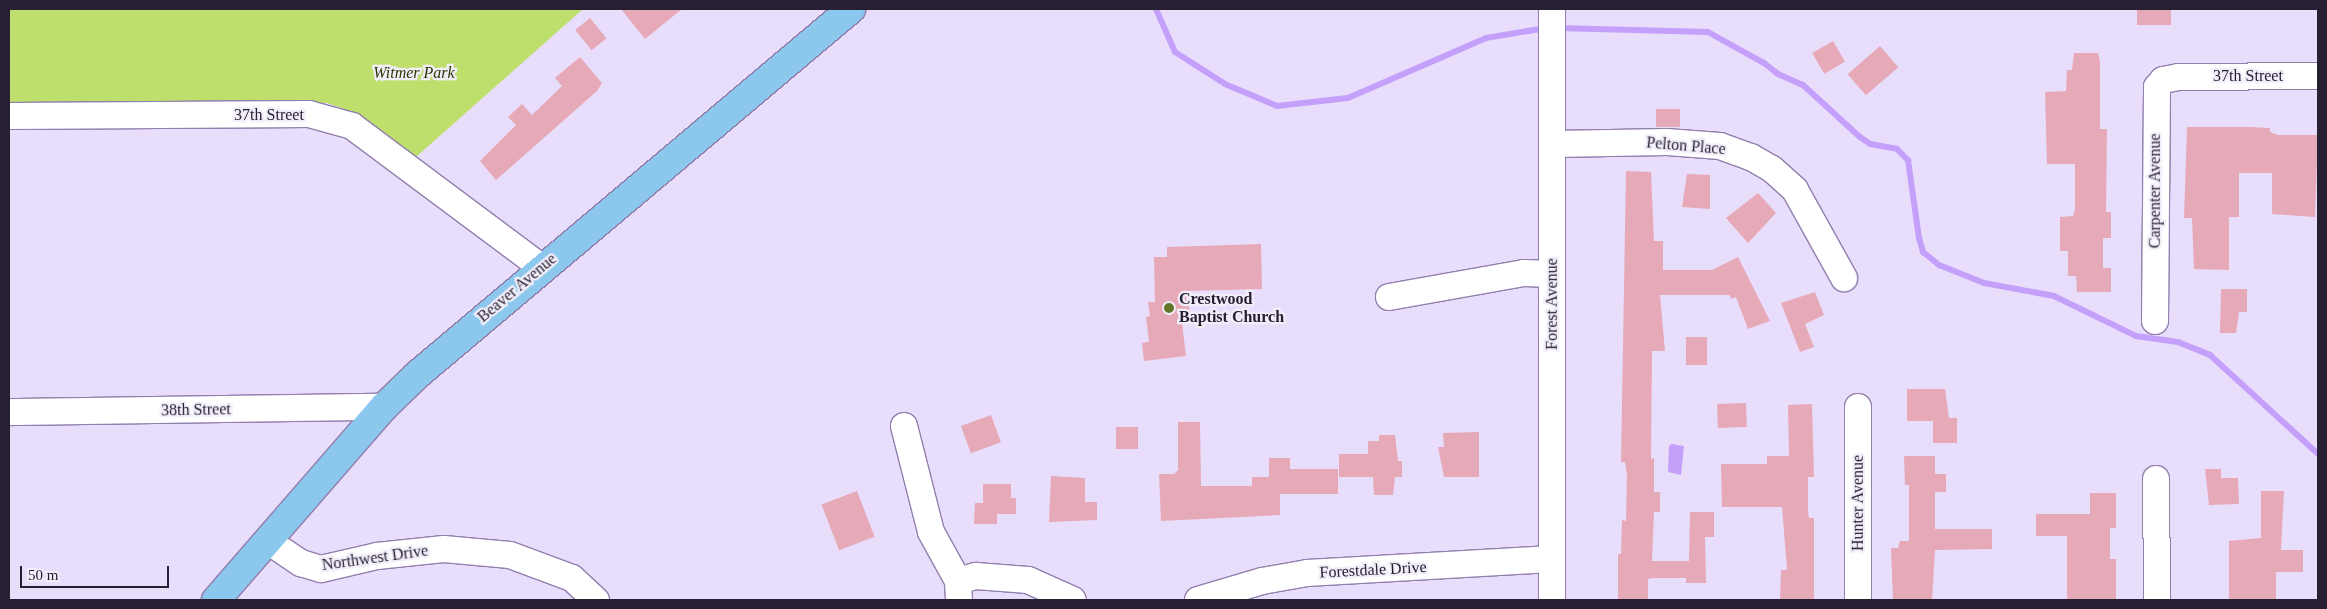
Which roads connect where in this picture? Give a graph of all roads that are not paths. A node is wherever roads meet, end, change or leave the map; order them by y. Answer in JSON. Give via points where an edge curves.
{"nodes":[{"id":1,"x":851,"y":9,"type":"edge"},
{"id":2,"x":1552,"y":9,"type":"edge"},
{"id":3,"x":2318,"y":76,"type":"edge"},
{"id":4,"x":2178,"y":77,"type":"joint"},
{"id":5,"x":9,"y":116,"type":"edge"},
{"id":6,"x":1553,"y":144,"type":"junction"},
{"id":7,"x":541,"y":267,"type":"junction"},
{"id":8,"x":1552,"y":274,"type":"junction"},
{"id":9,"x":1844,"y":278,"type":"dead end"},
{"id":10,"x":1389,"y":297,"type":"dead end"},
{"id":11,"x":2155,"y":321,"type":"dead end"},
{"id":12,"x":1858,"y":406,"type":"dead end"},
{"id":13,"x":384,"y":407,"type":"junction"},
{"id":14,"x":9,"y":412,"type":"edge"},
{"id":15,"x":904,"y":426,"type":"dead end"},
{"id":16,"x":2156,"y":480,"type":"dead end"},
{"id":17,"x":268,"y":541,"type":"junction"},
{"id":18,"x":1552,"y":559,"type":"junction"},
{"id":19,"x":958,"y":590,"type":"edge"},
{"id":20,"x":216,"y":600,"type":"edge"},
{"id":21,"x":596,"y":600,"type":"edge"},
{"id":22,"x":1073,"y":600,"type":"edge"},
{"id":23,"x":1198,"y":600,"type":"edge"},
{"id":24,"x":1552,"y":600,"type":"edge"},
{"id":25,"x":1858,"y":600,"type":"edge"},
{"id":26,"x":2157,"y":600,"type":"edge"}],
"edges":[{"from":1,"to":7,"type":"main road","name":"Beaver Avenue"},
{"from":2,"to":6,"type":"street","name":"Forest Avenue"},
{"from":3,"to":4,"type":"street","name":"37th Street"},
{"from":4,"to":11,"type":"street","name":"Carpenter Avenue","via":[[2163,80],[2154,98]]},
{"from":5,"to":7,"type":"street","name":"37th Street","via":[[309,114],[352,126]]},
{"from":6,"to":8,"type":"street","name":"Forest Avenue"},
{"from":6,"to":9,"type":"street","name":"Pelton Place","via":[[1667,142],[1720,146],[1751,157],[1772,169],[1795,190]]},
{"from":7,"to":13,"type":"main road","name":"Beaver Avenue"},
{"from":8,"to":10,"type":"street","via":[[1524,273]]},
{"from":8,"to":18,"type":"street","name":"Forest Avenue"},
{"from":12,"to":25,"type":"street","name":"Hunter Avenue"},
{"from":13,"to":14,"type":"street","name":"38th Street"},
{"from":13,"to":17,"type":"main road","name":"Beaver Avenue"},
{"from":15,"to":19,"type":"street","via":[[931,532]]},
{"from":16,"to":26,"type":"street"},
{"from":17,"to":20,"type":"main road","name":"Beaver Avenue"},
{"from":17,"to":21,"type":"street","name":"Northwest Drive","via":[[301,563],[321,568],[377,556],[444,549],[510,555],[550,566],[572,578]]},
{"from":18,"to":23,"type":"street","name":"Forestdale Drive","via":[[1307,574],[1262,581]]},
{"from":18,"to":24,"type":"street","name":"Forest Avenue"},
{"from":19,"to":22,"type":"street","via":[[976,576],[1028,580]]}]}
